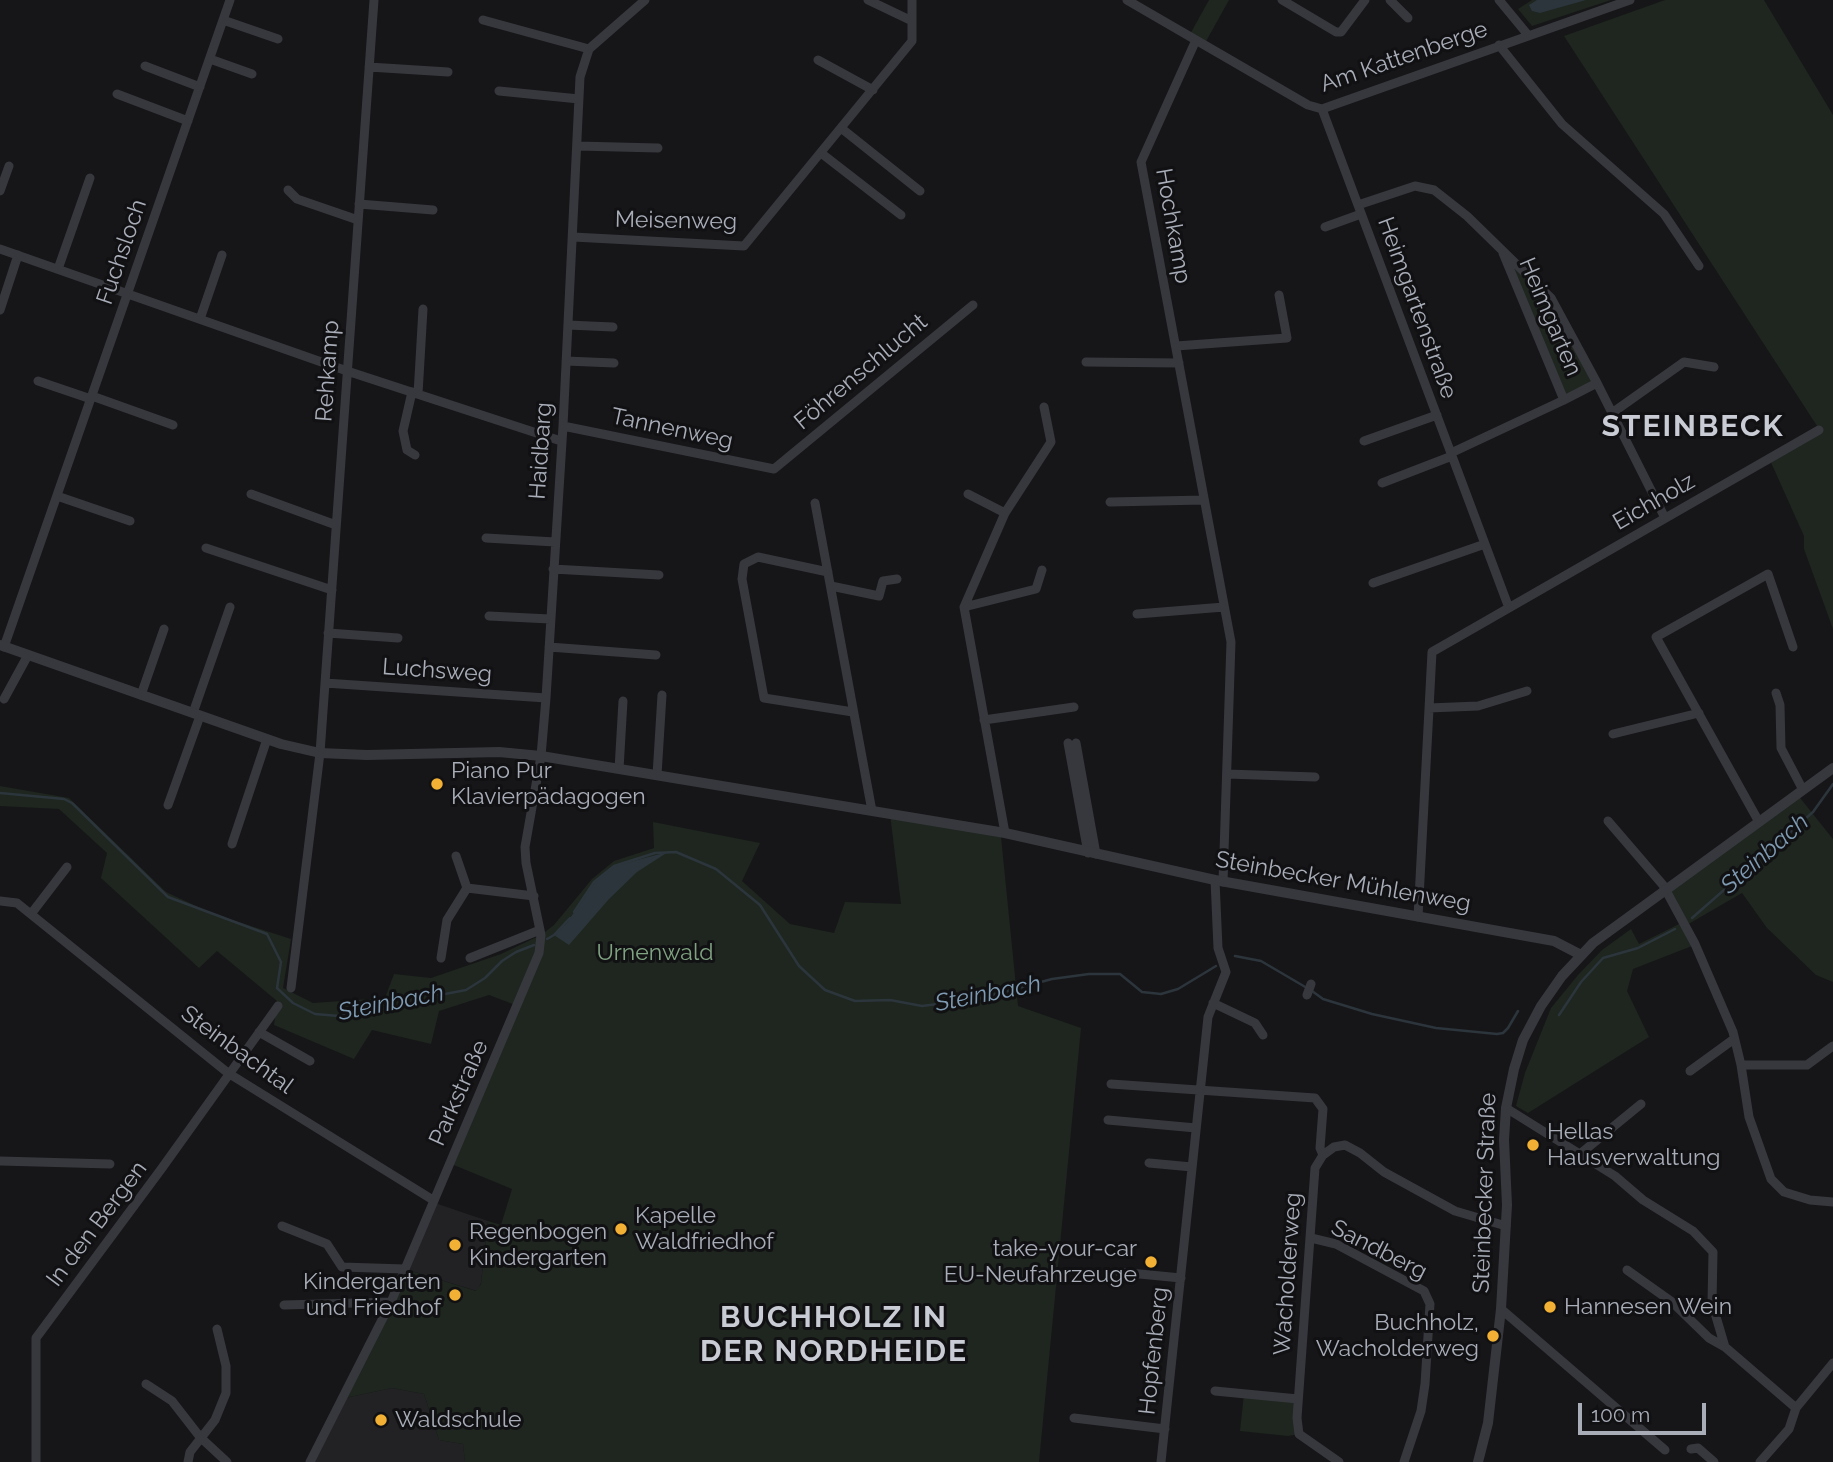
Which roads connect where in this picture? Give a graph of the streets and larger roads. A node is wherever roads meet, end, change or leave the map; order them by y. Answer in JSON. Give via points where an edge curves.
{"nodes":[{"id":1,"x":230,"y":0,"type":"edge"},
{"id":2,"x":374,"y":0,"type":"edge"},
{"id":3,"x":645,"y":0,"type":"edge"},
{"id":4,"x":868,"y":0,"type":"edge"},
{"id":5,"x":912,"y":0,"type":"edge"},
{"id":6,"x":1127,"y":0,"type":"edge"},
{"id":7,"x":1282,"y":0,"type":"edge"},
{"id":8,"x":1365,"y":0,"type":"edge"},
{"id":9,"x":1390,"y":0,"type":"edge"},
{"id":10,"x":1499,"y":0,"type":"edge"},
{"id":11,"x":1630,"y":0,"type":"edge"},
{"id":12,"x":1408,"y":18,"type":"dead end"},
{"id":13,"x":223,"y":20,"type":"junction"},
{"id":14,"x":483,"y":20,"type":"dead end"},
{"id":15,"x":912,"y":21,"type":"junction"},
{"id":16,"x":1528,"y":35,"type":"junction"},
{"id":17,"x":278,"y":39,"type":"dead end"},
{"id":18,"x":1196,"y":40,"type":"junction"},
{"id":19,"x":1499,"y":45,"type":"junction"},
{"id":20,"x":589,"y":49,"type":"junction"},
{"id":21,"x":210,"y":59,"type":"junction"},
{"id":22,"x":818,"y":60,"type":"dead end"},
{"id":23,"x":145,"y":66,"type":"dead end"},
{"id":24,"x":369,"y":67,"type":"junction"},
{"id":25,"x":447,"y":72,"type":"dead end"},
{"id":26,"x":252,"y":74,"type":"dead end"},
{"id":27,"x":200,"y":87,"type":"junction"},
{"id":28,"x":873,"y":90,"type":"junction"},
{"id":29,"x":499,"y":91,"type":"dead end"},
{"id":30,"x":117,"y":94,"type":"dead end"},
{"id":31,"x":579,"y":99,"type":"junction"},
{"id":32,"x":1322,"y":109,"type":"junction"},
{"id":33,"x":188,"y":121,"type":"junction"},
{"id":34,"x":841,"y":128,"type":"junction"},
{"id":35,"x":577,"y":146,"type":"junction"},
{"id":36,"x":657,"y":148,"type":"dead end"},
{"id":37,"x":821,"y":153,"type":"junction"},
{"id":38,"x":9,"y":166,"type":"dead end"},
{"id":39,"x":90,"y":178,"type":"dead end"},
{"id":40,"x":288,"y":190,"type":"dead end"},
{"id":41,"x":0,"y":191,"type":"edge"},
{"id":42,"x":920,"y":191,"type":"dead end"},
{"id":43,"x":359,"y":204,"type":"junction"},
{"id":44,"x":1360,"y":209,"type":"junction"},
{"id":45,"x":433,"y":210,"type":"dead end"},
{"id":46,"x":901,"y":215,"type":"dead end"},
{"id":47,"x":358,"y":220,"type":"junction"},
{"id":48,"x":1325,"y":227,"type":"dead end"},
{"id":49,"x":573,"y":237,"type":"junction"},
{"id":50,"x":1501,"y":248,"type":"junction"},
{"id":51,"x":0,"y":249,"type":"edge"},
{"id":52,"x":222,"y":255,"type":"dead end"},
{"id":53,"x":18,"y":256,"type":"junction"},
{"id":54,"x":1699,"y":266,"type":"dead end"},
{"id":55,"x":58,"y":269,"type":"junction"},
{"id":56,"x":128,"y":294,"type":"junction"},
{"id":57,"x":1279,"y":295,"type":"dead end"},
{"id":58,"x":974,"y":304,"type":"dead end"},
{"id":59,"x":423,"y":309,"type":"dead end"},
{"id":60,"x":0,"y":310,"type":"edge"},
{"id":61,"x":200,"y":319,"type":"junction"},
{"id":62,"x":568,"y":325,"type":"junction"},
{"id":63,"x":613,"y":327,"type":"dead end"},
{"id":64,"x":1176,"y":346,"type":"junction"},
{"id":65,"x":566,"y":361,"type":"junction"},
{"id":66,"x":1086,"y":362,"type":"dead end"},
{"id":67,"x":614,"y":363,"type":"dead end"},
{"id":68,"x":1179,"y":363,"type":"junction"},
{"id":69,"x":1714,"y":367,"type":"dead end"},
{"id":70,"x":347,"y":371,"type":"junction"},
{"id":71,"x":38,"y":381,"type":"dead end"},
{"id":72,"x":1597,"y":383,"type":"junction"},
{"id":73,"x":415,"y":393,"type":"junction"},
{"id":74,"x":92,"y":398,"type":"junction"},
{"id":75,"x":1564,"y":400,"type":"junction"},
{"id":76,"x":1044,"y":407,"type":"dead end"},
{"id":77,"x":1612,"y":412,"type":"junction"},
{"id":78,"x":1437,"y":415,"type":"junction"},
{"id":79,"x":173,"y":425,"type":"dead end"},
{"id":80,"x":563,"y":426,"type":"junction"},
{"id":81,"x":1819,"y":430,"type":"dead end"},
{"id":82,"x":561,"y":441,"type":"junction"},
{"id":83,"x":1364,"y":441,"type":"dead end"},
{"id":84,"x":1451,"y":454,"type":"junction"},
{"id":85,"x":415,"y":455,"type":"dead end"},
{"id":86,"x":774,"y":470,"type":"joint"},
{"id":87,"x":1382,"y":483,"type":"dead end"},
{"id":88,"x":251,"y":494,"type":"dead end"},
{"id":89,"x":968,"y":495,"type":"dead end"},
{"id":90,"x":57,"y":496,"type":"junction"},
{"id":91,"x":1205,"y":500,"type":"junction"},
{"id":92,"x":1110,"y":502,"type":"dead end"},
{"id":93,"x":815,"y":503,"type":"dead end"},
{"id":94,"x":1005,"y":513,"type":"junction"},
{"id":95,"x":1665,"y":518,"type":"junction"},
{"id":96,"x":130,"y":522,"type":"dead end"},
{"id":97,"x":336,"y":525,"type":"junction"},
{"id":98,"x":486,"y":538,"type":"dead end"},
{"id":99,"x":555,"y":542,"type":"junction"},
{"id":100,"x":1485,"y":544,"type":"junction"},
{"id":101,"x":206,"y":548,"type":"dead end"},
{"id":102,"x":553,"y":569,"type":"junction"},
{"id":103,"x":1042,"y":570,"type":"dead end"},
{"id":104,"x":828,"y":572,"type":"junction"},
{"id":105,"x":659,"y":575,"type":"dead end"},
{"id":106,"x":897,"y":579,"type":"dead end"},
{"id":107,"x":1373,"y":583,"type":"dead end"},
{"id":108,"x":831,"y":586,"type":"junction"},
{"id":109,"x":332,"y":590,"type":"junction"},
{"id":110,"x":230,"y":607,"type":"dead end"},
{"id":111,"x":964,"y":607,"type":"junction"},
{"id":112,"x":1224,"y":607,"type":"junction"},
{"id":113,"x":1509,"y":608,"type":"junction"},
{"id":114,"x":1137,"y":614,"type":"dead end"},
{"id":115,"x":489,"y":616,"type":"dead end"},
{"id":116,"x":550,"y":619,"type":"junction"},
{"id":117,"x":164,"y":629,"type":"dead end"},
{"id":118,"x":328,"y":634,"type":"junction"},
{"id":119,"x":398,"y":638,"type":"dead end"},
{"id":120,"x":2,"y":646,"type":"edge"},
{"id":121,"x":549,"y":647,"type":"junction"},
{"id":122,"x":1793,"y":647,"type":"dead end"},
{"id":123,"x":28,"y":655,"type":"junction"},
{"id":124,"x":656,"y":655,"type":"dead end"},
{"id":125,"x":325,"y":683,"type":"junction"},
{"id":126,"x":1527,"y":691,"type":"dead end"},
{"id":127,"x":1776,"y":693,"type":"dead end"},
{"id":128,"x":141,"y":695,"type":"junction"},
{"id":129,"x":662,"y":695,"type":"dead end"},
{"id":130,"x":546,"y":698,"type":"junction"},
{"id":131,"x":4,"y":699,"type":"dead end"},
{"id":132,"x":623,"y":701,"type":"dead end"},
{"id":133,"x":1074,"y":707,"type":"dead end"},
{"id":134,"x":1429,"y":708,"type":"junction"},
{"id":135,"x":853,"y":712,"type":"junction"},
{"id":136,"x":1699,"y":713,"type":"junction"},
{"id":137,"x":196,"y":715,"type":"junction"},
{"id":138,"x":984,"y":720,"type":"junction"},
{"id":139,"x":1613,"y":734,"type":"dead end"},
{"id":140,"x":267,"y":739,"type":"junction"},
{"id":141,"x":1072,"y":743,"type":"dead end"},
{"id":142,"x":320,"y":753,"type":"junction"},
{"id":143,"x":541,"y":756,"type":"junction"},
{"id":144,"x":1833,"y":768,"type":"edge"},
{"id":145,"x":619,"y":769,"type":"junction"},
{"id":146,"x":1227,"y":774,"type":"junction"},
{"id":147,"x":657,"y":775,"type":"junction"},
{"id":148,"x":1315,"y":777,"type":"dead end"},
{"id":149,"x":1803,"y":790,"type":"junction"},
{"id":150,"x":168,"y":805,"type":"dead end"},
{"id":151,"x":872,"y":811,"type":"junction"},
{"id":152,"x":1608,"y":821,"type":"dead end"},
{"id":153,"x":1759,"y":822,"type":"junction"},
{"id":154,"x":1005,"y":833,"type":"junction"},
{"id":155,"x":232,"y":844,"type":"dead end"},
{"id":156,"x":1092,"y":853,"type":"junction"},
{"id":157,"x":456,"y":856,"type":"dead end"},
{"id":158,"x":67,"y":867,"type":"dead end"},
{"id":159,"x":1219,"y":881,"type":"junction"},
{"id":160,"x":467,"y":888,"type":"junction"},
{"id":161,"x":1666,"y":889,"type":"junction"},
{"id":162,"x":534,"y":896,"type":"junction"},
{"id":163,"x":0,"y":901,"type":"edge"},
{"id":164,"x":31,"y":914,"type":"junction"},
{"id":165,"x":1418,"y":917,"type":"junction"},
{"id":166,"x":540,"y":930,"type":"junction"},
{"id":167,"x":1581,"y":955,"type":"junction"},
{"id":168,"x":441,"y":958,"type":"dead end"},
{"id":169,"x":470,"y":958,"type":"dead end"},
{"id":170,"x":1311,"y":984,"type":"dead end"},
{"id":171,"x":291,"y":988,"type":"dead end"},
{"id":172,"x":1307,"y":995,"type":"dead end"},
{"id":173,"x":1213,"y":1003,"type":"junction"},
{"id":174,"x":278,"y":1006,"type":"dead end"},
{"id":175,"x":258,"y":1032,"type":"junction"},
{"id":176,"x":1263,"y":1035,"type":"dead end"},
{"id":177,"x":1734,"y":1039,"type":"junction"},
{"id":178,"x":1833,"y":1046,"type":"edge"},
{"id":179,"x":310,"y":1061,"type":"dead end"},
{"id":180,"x":1741,"y":1065,"type":"junction"},
{"id":181,"x":1690,"y":1071,"type":"dead end"},
{"id":182,"x":228,"y":1073,"type":"junction"},
{"id":183,"x":1111,"y":1084,"type":"dead end"},
{"id":184,"x":1200,"y":1092,"type":"junction"},
{"id":185,"x":1641,"y":1104,"type":"dead end"},
{"id":186,"x":1506,"y":1108,"type":"junction"},
{"id":187,"x":1108,"y":1120,"type":"dead end"},
{"id":188,"x":1196,"y":1128,"type":"junction"},
{"id":189,"x":1580,"y":1154,"type":"junction"},
{"id":190,"x":1323,"y":1155,"type":"junction"},
{"id":191,"x":0,"y":1161,"type":"edge"},
{"id":192,"x":1149,"y":1163,"type":"dead end"},
{"id":193,"x":110,"y":1164,"type":"dead end"},
{"id":194,"x":1192,"y":1167,"type":"junction"},
{"id":195,"x":433,"y":1200,"type":"junction"},
{"id":196,"x":1833,"y":1202,"type":"edge"},
{"id":197,"x":282,"y":1226,"type":"dead end"},
{"id":198,"x":1506,"y":1226,"type":"junction"},
{"id":199,"x":1311,"y":1238,"type":"junction"},
{"id":200,"x":405,"y":1269,"type":"junction"},
{"id":201,"x":1627,"y":1270,"type":"dead end"},
{"id":202,"x":1119,"y":1272,"type":"dead end"},
{"id":203,"x":1181,"y":1278,"type":"junction"},
{"id":204,"x":391,"y":1302,"type":"junction"},
{"id":205,"x":284,"y":1305,"type":"dead end"},
{"id":206,"x":1501,"y":1309,"type":"junction"},
{"id":207,"x":216,"y":1329,"type":"dead end"},
{"id":208,"x":1725,"y":1347,"type":"junction"},
{"id":209,"x":1833,"y":1363,"type":"edge"},
{"id":210,"x":146,"y":1384,"type":"dead end"},
{"id":211,"x":1215,"y":1391,"type":"dead end"},
{"id":212,"x":1298,"y":1399,"type":"junction"},
{"id":213,"x":1796,"y":1408,"type":"junction"},
{"id":214,"x":1074,"y":1418,"type":"dead end"},
{"id":215,"x":1165,"y":1429,"type":"junction"},
{"id":216,"x":201,"y":1437,"type":"junction"},
{"id":217,"x":1691,"y":1449,"type":"dead end"},
{"id":218,"x":1665,"y":1450,"type":"dead end"},
{"id":219,"x":36,"y":1462,"type":"edge"},
{"id":220,"x":188,"y":1462,"type":"edge"},
{"id":221,"x":226,"y":1462,"type":"edge"},
{"id":222,"x":310,"y":1462,"type":"edge"},
{"id":223,"x":1161,"y":1462,"type":"edge"},
{"id":224,"x":1339,"y":1462,"type":"edge"},
{"id":225,"x":1405,"y":1462,"type":"edge"},
{"id":226,"x":1478,"y":1462,"type":"edge"},
{"id":227,"x":1714,"y":1462,"type":"edge"},
{"id":228,"x":1760,"y":1462,"type":"edge"}],
"edges":[{"from":1,"to":13,"type":"street","name":"Fuchsloch"},
{"from":2,"to":24,"type":"street","name":"Rehkamp"},
{"from":3,"to":20,"type":"street"},
{"from":4,"to":15,"type":"street"},
{"from":5,"to":15,"type":"street","name":"Meisenweg"},
{"from":6,"to":18,"type":"street","name":"Am Kattenberge"},
{"from":7,"to":8,"type":"street","via":[[1341,32]]},
{"from":9,"to":12,"type":"street"},
{"from":10,"to":16,"type":"street"},
{"from":11,"to":16,"type":"street","name":"Am Kattenberge"},
{"from":13,"to":17,"type":"street"},
{"from":13,"to":21,"type":"street","name":"Fuchsloch"},
{"from":14,"to":20,"type":"street"},
{"from":15,"to":28,"type":"street","name":"Meisenweg","via":[[912,41]]},
{"from":16,"to":19,"type":"street","name":"Am Kattenberge"},
{"from":18,"to":32,"type":"street","name":"Am Kattenberge"},
{"from":18,"to":64,"type":"street","name":"Hochkamp","via":[[1141,162]]},
{"from":19,"to":32,"type":"street","name":"Am Kattenberge"},
{"from":19,"to":54,"type":"street","via":[[1562,124],[1664,215]]},
{"from":20,"to":31,"type":"street","name":"Haidbarg","via":[[580,76]]},
{"from":21,"to":26,"type":"street"},
{"from":21,"to":27,"type":"street","name":"Fuchsloch"},
{"from":22,"to":28,"type":"street"},
{"from":23,"to":27,"type":"street"},
{"from":24,"to":25,"type":"street"},
{"from":24,"to":43,"type":"street","name":"Rehkamp"},
{"from":27,"to":33,"type":"street","name":"Fuchsloch"},
{"from":28,"to":34,"type":"street","name":"Meisenweg"},
{"from":29,"to":31,"type":"street"},
{"from":30,"to":33,"type":"street"},
{"from":31,"to":35,"type":"street","name":"Haidbarg"},
{"from":32,"to":44,"type":"street","name":"Heimgartenstraße"},
{"from":33,"to":56,"type":"street","name":"Fuchsloch"},
{"from":34,"to":37,"type":"street","name":"Meisenweg"},
{"from":34,"to":42,"type":"street"},
{"from":35,"to":36,"type":"street"},
{"from":35,"to":49,"type":"street","name":"Haidbarg"},
{"from":37,"to":46,"type":"street"},
{"from":37,"to":49,"type":"street","name":"Meisenweg","via":[[744,246]]},
{"from":38,"to":41,"type":"street"},
{"from":39,"to":55,"type":"street"},
{"from":40,"to":47,"type":"street","via":[[297,199]]},
{"from":43,"to":45,"type":"street"},
{"from":43,"to":47,"type":"street","name":"Rehkamp"},
{"from":44,"to":48,"type":"street","name":"Heimgartenstraße"},
{"from":44,"to":50,"type":"street","name":"Heimgarten","via":[[1415,186],[1434,190]]},
{"from":44,"to":78,"type":"street","name":"Heimgartenstraße"},
{"from":47,"to":70,"type":"street","name":"Rehkamp"},
{"from":49,"to":62,"type":"street","name":"Haidbarg"},
{"from":50,"to":72,"type":"street","name":"Heimgarten","via":[[1552,298]]},
{"from":50,"to":75,"type":"street","name":"Heimgarten"},
{"from":51,"to":53,"type":"street"},
{"from":52,"to":61,"type":"street"},
{"from":53,"to":55,"type":"street"},
{"from":53,"to":60,"type":"street"},
{"from":55,"to":56,"type":"street"},
{"from":56,"to":61,"type":"street"},
{"from":56,"to":74,"type":"street","name":"Fuchsloch"},
{"from":57,"to":64,"type":"street","via":[[1287,338]]},
{"from":58,"to":86,"type":"street","name":"Föhrenschlucht"},
{"from":59,"to":73,"type":"street"},
{"from":61,"to":70,"type":"street"},
{"from":62,"to":63,"type":"street"},
{"from":62,"to":65,"type":"street","name":"Haidbarg"},
{"from":64,"to":68,"type":"street","name":"Hochkamp"},
{"from":65,"to":67,"type":"street"},
{"from":65,"to":80,"type":"street","name":"Haidbarg"},
{"from":66,"to":68,"type":"street"},
{"from":68,"to":91,"type":"street","name":"Hochkamp"},
{"from":69,"to":77,"type":"street","via":[[1684,362]]},
{"from":70,"to":73,"type":"street"},
{"from":70,"to":97,"type":"street","name":"Rehkamp"},
{"from":71,"to":74,"type":"street"},
{"from":72,"to":75,"type":"street","name":"Heimgarten"},
{"from":72,"to":77,"type":"street","name":"Heimgarten"},
{"from":73,"to":82,"type":"street"},
{"from":73,"to":85,"type":"street","via":[[402,431],[407,450]]},
{"from":74,"to":79,"type":"street"},
{"from":74,"to":90,"type":"street","name":"Fuchsloch"},
{"from":75,"to":84,"type":"street","name":"Heimgarten"},
{"from":76,"to":94,"type":"street","via":[[1051,442]]},
{"from":77,"to":95,"type":"street","name":"Heimgarten"},
{"from":78,"to":83,"type":"street","name":"Heimgartenstraße"},
{"from":78,"to":84,"type":"street","name":"Heimgartenstraße"},
{"from":80,"to":82,"type":"street","name":"Haidbarg"},
{"from":80,"to":86,"type":"street","name":"Tannenweg"},
{"from":81,"to":95,"type":"street","name":"Eichholz"},
{"from":82,"to":99,"type":"street","name":"Haidbarg"},
{"from":84,"to":87,"type":"street"},
{"from":84,"to":100,"type":"street","name":"Heimgartenstraße"},
{"from":88,"to":97,"type":"street"},
{"from":89,"to":94,"type":"street"},
{"from":90,"to":96,"type":"street"},
{"from":90,"to":120,"type":"street","name":"Fuchsloch"},
{"from":91,"to":92,"type":"street"},
{"from":91,"to":112,"type":"street","name":"Hochkamp"},
{"from":93,"to":104,"type":"street"},
{"from":94,"to":111,"type":"street"},
{"from":95,"to":113,"type":"street","name":"Eichholz"},
{"from":97,"to":109,"type":"street","name":"Rehkamp"},
{"from":98,"to":99,"type":"street"},
{"from":99,"to":102,"type":"street","name":"Haidbarg"},
{"from":100,"to":107,"type":"street"},
{"from":100,"to":113,"type":"street","name":"Heimgartenstraße"},
{"from":101,"to":109,"type":"street"},
{"from":102,"to":105,"type":"street"},
{"from":102,"to":116,"type":"street","name":"Haidbarg"},
{"from":103,"to":111,"type":"street","via":[[1036,589]]},
{"from":104,"to":108,"type":"street"},
{"from":104,"to":135,"type":"street","via":[[758,557],[744,564],[742,579],[764,698]]},
{"from":106,"to":108,"type":"street","via":[[883,582],[879,596]]},
{"from":108,"to":135,"type":"street"},
{"from":109,"to":118,"type":"street","name":"Rehkamp"},
{"from":110,"to":137,"type":"street"},
{"from":111,"to":138,"type":"street"},
{"from":112,"to":114,"type":"street"},
{"from":112,"to":146,"type":"street","name":"Hochkamp","via":[[1231,642]]},
{"from":113,"to":134,"type":"street","via":[[1432,652]]},
{"from":115,"to":116,"type":"street"},
{"from":116,"to":121,"type":"street","name":"Haidbarg"},
{"from":117,"to":128,"type":"street"},
{"from":118,"to":119,"type":"street"},
{"from":118,"to":125,"type":"street","name":"Rehkamp"},
{"from":120,"to":123,"type":"street","name":"Steinbecker Mühlenweg"},
{"from":121,"to":124,"type":"street"},
{"from":121,"to":130,"type":"street","name":"Haidbarg"},
{"from":122,"to":136,"type":"street","via":[[1768,574],[1656,637]]},
{"from":123,"to":128,"type":"street","name":"Steinbecker Mühlenweg"},
{"from":123,"to":131,"type":"street"},
{"from":125,"to":130,"type":"street","name":"Luchsweg"},
{"from":125,"to":142,"type":"street","name":"Rehkamp"},
{"from":126,"to":134,"type":"street","via":[[1478,706]]},
{"from":127,"to":149,"type":"street","via":[[1781,748]]},
{"from":128,"to":137,"type":"street","name":"Steinbecker Mühlenweg"},
{"from":129,"to":147,"type":"street"},
{"from":130,"to":143,"type":"street","name":"Haidbarg"},
{"from":132,"to":145,"type":"street"},
{"from":133,"to":138,"type":"street"},
{"from":134,"to":165,"type":"street"},
{"from":135,"to":151,"type":"street"},
{"from":136,"to":139,"type":"street"},
{"from":136,"to":153,"type":"street"},
{"from":137,"to":140,"type":"street","name":"Steinbecker Mühlenweg"},
{"from":137,"to":150,"type":"street"},
{"from":138,"to":154,"type":"street"},
{"from":140,"to":142,"type":"street","name":"Steinbecker Mühlenweg"},
{"from":140,"to":155,"type":"street"},
{"from":141,"to":156,"type":"street"},
{"from":142,"to":143,"type":"street","name":"Steinbecker Mühlenweg"},
{"from":142,"to":171,"type":"street"},
{"from":143,"to":145,"type":"street","name":"Steinbecker Mühlenweg"},
{"from":143,"to":162,"type":"street","name":"Parkstraße","via":[[525,847]]},
{"from":144,"to":149,"type":"street","name":"Steinbecker Straße"},
{"from":145,"to":147,"type":"street","name":"Steinbecker Mühlenweg"},
{"from":146,"to":148,"type":"street"},
{"from":146,"to":159,"type":"street","name":"Hochkamp"},
{"from":147,"to":151,"type":"street","name":"Steinbecker Mühlenweg"},
{"from":149,"to":153,"type":"street","name":"Steinbecker Straße"},
{"from":151,"to":154,"type":"street","name":"Steinbecker Mühlenweg"},
{"from":152,"to":161,"type":"street"},
{"from":153,"to":161,"type":"street","name":"Steinbecker Straße"},
{"from":154,"to":156,"type":"street","name":"Steinbecker Mühlenweg"},
{"from":156,"to":159,"type":"street","name":"Steinbecker Mühlenweg"},
{"from":157,"to":160,"type":"street"},
{"from":158,"to":164,"type":"street"},
{"from":159,"to":165,"type":"street","name":"Steinbecker Mühlenweg"},
{"from":159,"to":173,"type":"street","name":"Hopfenberg","via":[[1218,948],[1226,972]]},
{"from":160,"to":162,"type":"street"},
{"from":160,"to":168,"type":"street","via":[[447,920]]},
{"from":161,"to":167,"type":"street","name":"Steinbecker Straße"},
{"from":161,"to":177,"type":"street","via":[[1695,944]]},
{"from":162,"to":166,"type":"street","name":"Parkstraße"},
{"from":163,"to":164,"type":"street","name":"Steinbachtal","via":[[17,903]]},
{"from":164,"to":182,"type":"street","name":"Steinbachtal"},
{"from":165,"to":167,"type":"street","name":"Steinbecker Mühlenweg","via":[[1554,941]]},
{"from":166,"to":169,"type":"street"},
{"from":166,"to":195,"type":"street","name":"Parkstraße","via":[[539,953],[529,979]]},
{"from":167,"to":186,"type":"street","name":"Steinbecker Straße","via":[[1562,975],[1523,1040]]},
{"from":170,"to":172,"type":"street"},
{"from":173,"to":176,"type":"street","via":[[1255,1023]]},
{"from":173,"to":184,"type":"street","name":"Hopfenberg"},
{"from":174,"to":175,"type":"street","name":"In den Bergen"},
{"from":175,"to":179,"type":"street"},
{"from":175,"to":182,"type":"street","name":"In den Bergen"},
{"from":177,"to":180,"type":"street"},
{"from":177,"to":181,"type":"street"},
{"from":178,"to":180,"type":"street","via":[[1807,1065]]},
{"from":180,"to":196,"type":"street","via":[[1749,1117],[1771,1179],[1784,1192]]},
{"from":182,"to":195,"type":"street","name":"Steinbachtal"},
{"from":182,"to":219,"type":"street","name":"In den Bergen","via":[[36,1338]]},
{"from":183,"to":184,"type":"street"},
{"from":184,"to":188,"type":"street","name":"Hopfenberg"},
{"from":184,"to":190,"type":"street","name":"Wacholderweg","via":[[1315,1098],[1323,1109]]},
{"from":185,"to":189,"type":"street"},
{"from":186,"to":189,"type":"street"},
{"from":186,"to":198,"type":"street","name":"Steinbecker Straße"},
{"from":187,"to":188,"type":"street"},
{"from":188,"to":194,"type":"street","name":"Hopfenberg"},
{"from":189,"to":208,"type":"street","via":[[1693,1231],[1713,1252],[1712,1303]]},
{"from":190,"to":198,"type":"street","via":[[1345,1145],[1455,1211]]},
{"from":190,"to":199,"type":"street","name":"Wacholderweg","via":[[1315,1168]]},
{"from":191,"to":193,"type":"street"},
{"from":192,"to":194,"type":"street"},
{"from":194,"to":203,"type":"street","name":"Hopfenberg"},
{"from":195,"to":200,"type":"street","name":"Parkstraße"},
{"from":197,"to":200,"type":"street","via":[[327,1244],[342,1267]]},
{"from":198,"to":206,"type":"street","name":"Steinbecker Straße"},
{"from":199,"to":212,"type":"street","name":"Wacholderweg"},
{"from":199,"to":225,"type":"street","name":"Sandberg","via":[[1336,1244],[1424,1291],[1430,1304],[1421,1411]]},
{"from":200,"to":204,"type":"street","name":"Parkstraße"},
{"from":201,"to":208,"type":"street"},
{"from":202,"to":203,"type":"street","name":"Hopfenberg"},
{"from":203,"to":215,"type":"street","name":"Hopfenberg"},
{"from":204,"to":205,"type":"street"},
{"from":204,"to":222,"type":"street","name":"Parkstraße"},
{"from":206,"to":218,"type":"street","name":"Steinbecker Straße"},
{"from":206,"to":226,"type":"street","name":"Steinbecker Straße","via":[[1488,1423]]},
{"from":207,"to":216,"type":"street","via":[[226,1366],[226,1393],[215,1420]]},
{"from":208,"to":213,"type":"street"},
{"from":209,"to":213,"type":"street"},
{"from":210,"to":216,"type":"street","via":[[172,1401]]},
{"from":211,"to":212,"type":"street"},
{"from":212,"to":224,"type":"street","name":"Wacholderweg","via":[[1299,1434]]},
{"from":213,"to":228,"type":"street","via":[[1789,1429]]},
{"from":214,"to":215,"type":"street","name":"Hopfenberg"},
{"from":215,"to":223,"type":"street","name":"Hopfenberg"},
{"from":216,"to":220,"type":"street"},
{"from":216,"to":221,"type":"street"},
{"from":217,"to":227,"type":"street","via":[[1698,1448]]}]}
